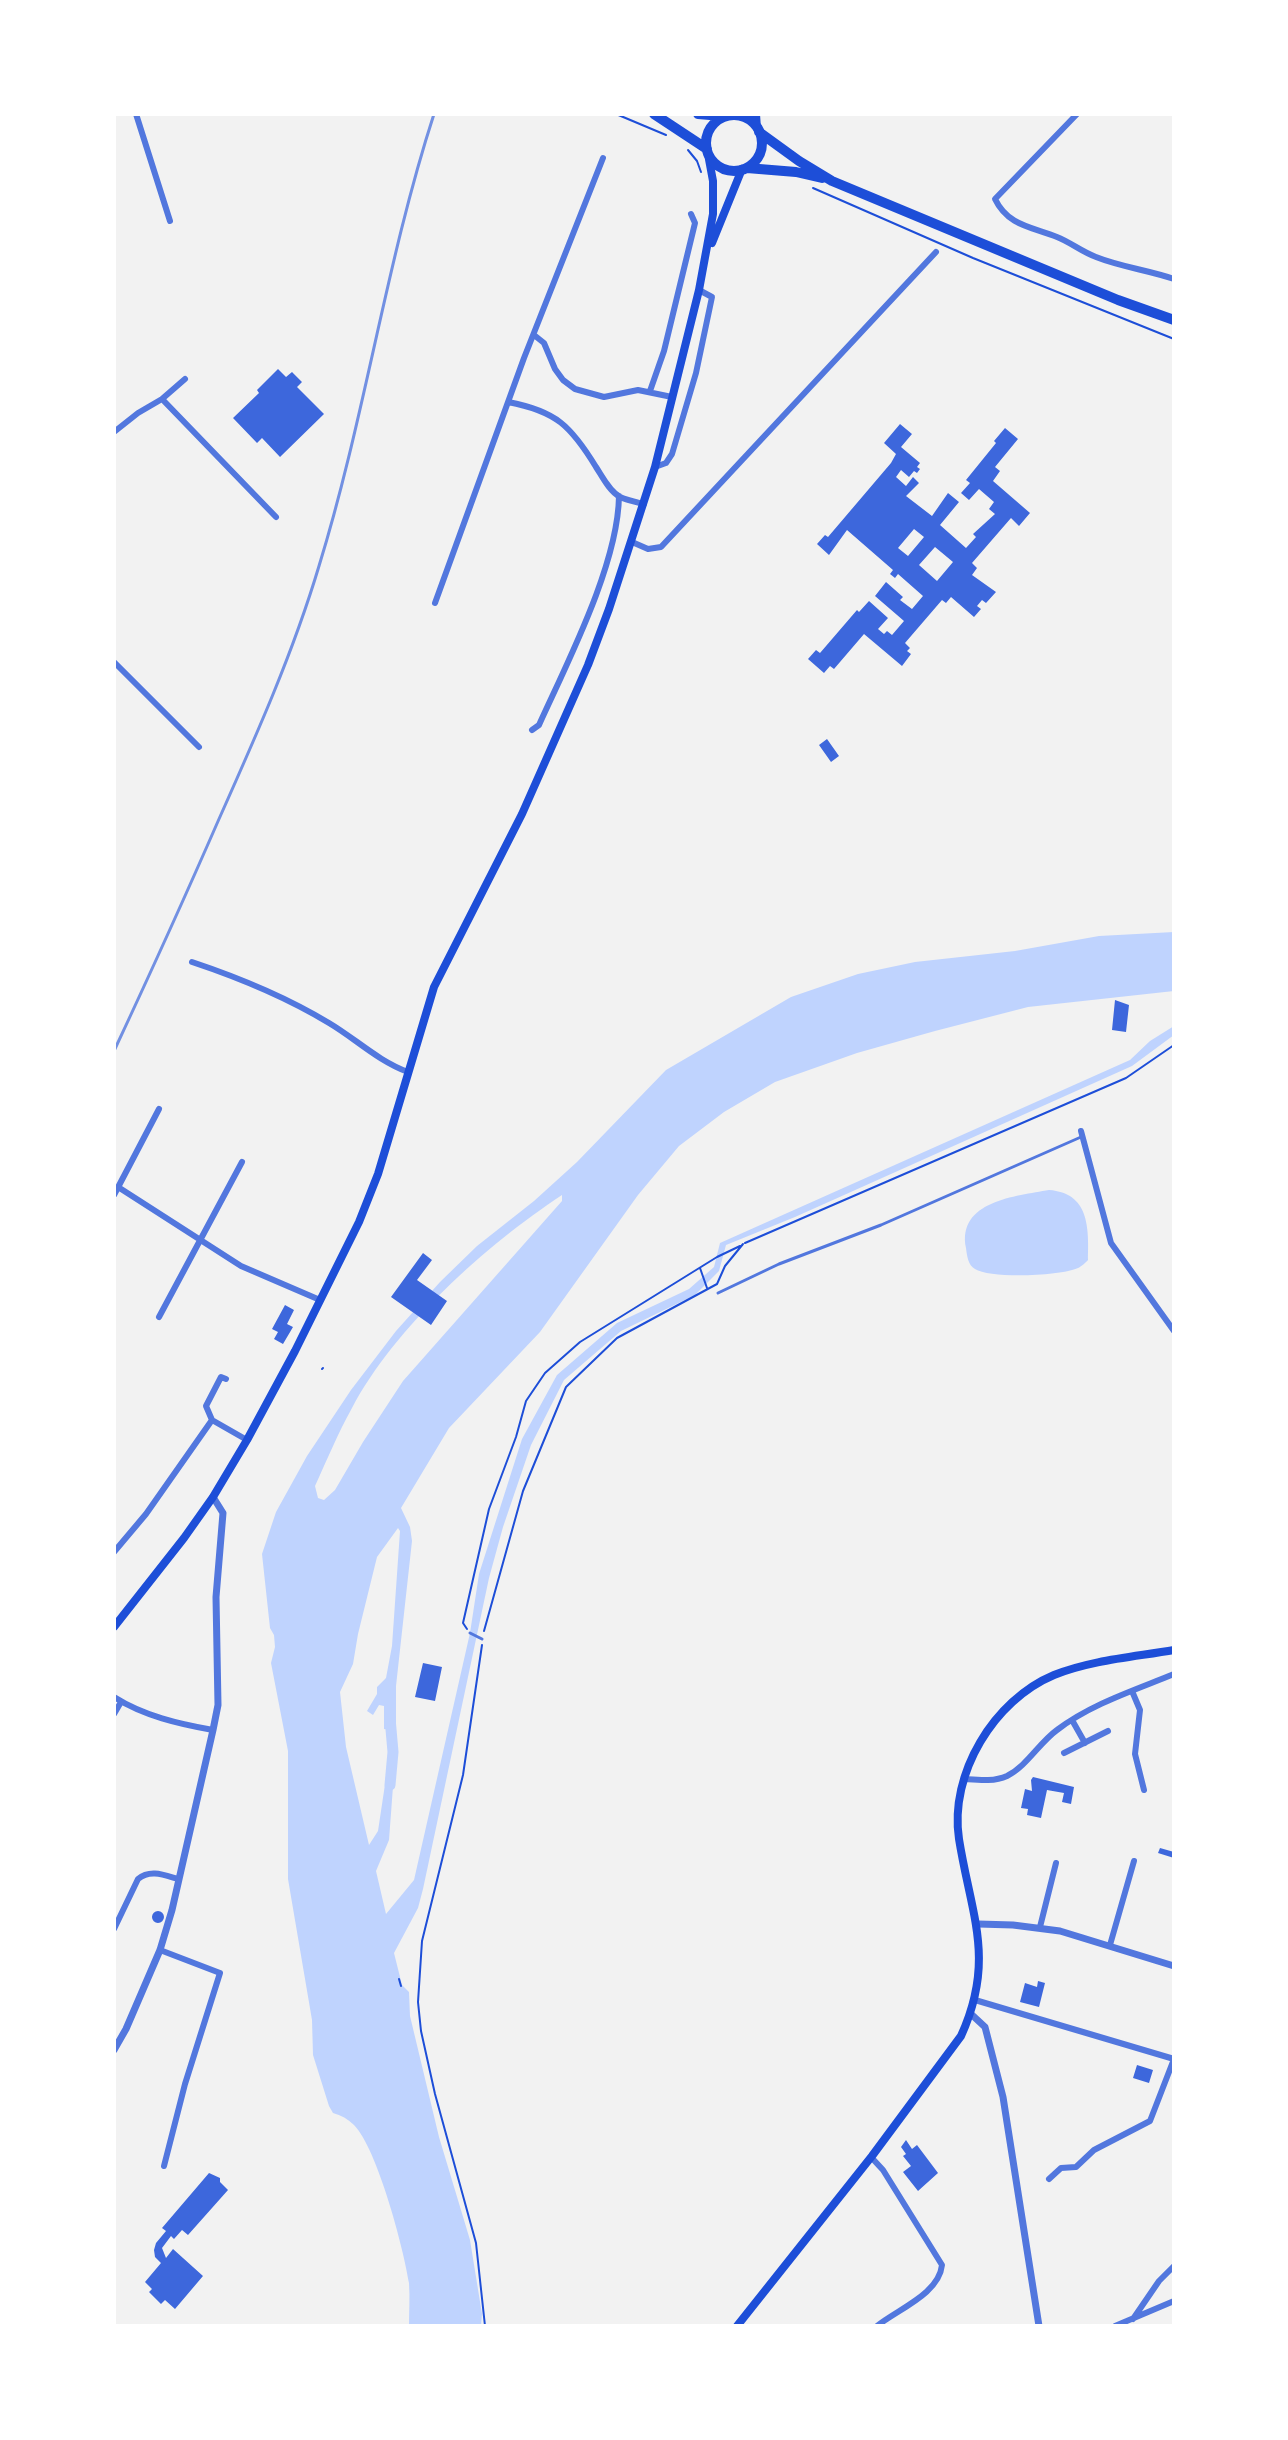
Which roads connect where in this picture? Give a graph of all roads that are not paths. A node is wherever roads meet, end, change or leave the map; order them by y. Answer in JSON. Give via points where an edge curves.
{"nodes":[{"id":1,"x":136,"y":114,"type":"edge"},
{"id":2,"x":654,"y":114,"type":"edge"},
{"id":3,"x":698,"y":114,"type":"edge"},
{"id":4,"x":756,"y":114,"type":"edge"},
{"id":5,"x":1077,"y":114,"type":"edge"},
{"id":6,"x":727,"y":115,"type":"edge"},
{"id":7,"x":758,"y":130,"type":"junction"},
{"id":8,"x":708,"y":152,"type":"junction"},
{"id":9,"x":603,"y":158,"type":"dead end"},
{"id":10,"x":744,"y":169,"type":"junction"},
{"id":11,"x":832,"y":181,"type":"junction"},
{"id":12,"x":691,"y":214,"type":"dead end"},
{"id":13,"x":170,"y":221,"type":"dead end"},
{"id":14,"x":936,"y":252,"type":"dead end"},
{"id":15,"x":704,"y":265,"type":"junction"},
{"id":16,"x":1174,"y":279,"type":"edge"},
{"id":17,"x":699,"y":290,"type":"junction"},
{"id":18,"x":1174,"y":320,"type":"edge"},
{"id":19,"x":534,"y":335,"type":"junction"},
{"id":20,"x":185,"y":379,"type":"dead end"},
{"id":21,"x":650,"y":391,"type":"junction"},
{"id":22,"x":672,"y":397,"type":"junction"},
{"id":23,"x":162,"y":399,"type":"junction"},
{"id":24,"x":508,"y":402,"type":"junction"},
{"id":25,"x":114,"y":432,"type":"edge"},
{"id":26,"x":655,"y":467,"type":"junction"},
{"id":27,"x":619,"y":496,"type":"junction"},
{"id":28,"x":644,"y":504,"type":"junction"},
{"id":29,"x":276,"y":517,"type":"dead end"},
{"id":30,"x":632,"y":542,"type":"junction"},
{"id":31,"x":435,"y":603,"type":"dead end"},
{"id":32,"x":114,"y":662,"type":"edge"},
{"id":33,"x":532,"y":730,"type":"dead end"},
{"id":34,"x":199,"y":747,"type":"dead end"},
{"id":35,"x":192,"y":962,"type":"dead end"},
{"id":36,"x":408,"y":1072,"type":"junction"},
{"id":37,"x":159,"y":1109,"type":"dead end"},
{"id":38,"x":1081,"y":1134,"type":"joint"},
{"id":39,"x":242,"y":1162,"type":"dead end"},
{"id":40,"x":118,"y":1187,"type":"junction"},
{"id":41,"x":114,"y":1195,"type":"edge"},
{"id":42,"x":198,"y":1239,"type":"junction"},
{"id":43,"x":718,"y":1293,"type":"dead end"},
{"id":44,"x":320,"y":1300,"type":"junction"},
{"id":45,"x":159,"y":1317,"type":"dead end"},
{"id":46,"x":1174,"y":1331,"type":"edge"},
{"id":47,"x":226,"y":1379,"type":"dead end"},
{"id":48,"x":212,"y":1420,"type":"junction"},
{"id":49,"x":247,"y":1440,"type":"junction"},
{"id":50,"x":213,"y":1497,"type":"junction"},
{"id":51,"x":114,"y":1552,"type":"edge"},
{"id":52,"x":114,"y":1627,"type":"edge"},
{"id":53,"x":470,"y":1633,"type":"road end"},
{"id":54,"x":480,"y":1638,"type":"road end"},
{"id":55,"x":1174,"y":1650,"type":"edge"},
{"id":56,"x":1174,"y":1674,"type":"edge"},
{"id":57,"x":1132,"y":1691,"type":"junction"},
{"id":58,"x":114,"y":1697,"type":"edge"},
{"id":59,"x":121,"y":1702,"type":"junction"},
{"id":60,"x":114,"y":1714,"type":"edge"},
{"id":61,"x":1072,"y":1720,"type":"junction"},
{"id":62,"x":213,"y":1730,"type":"junction"},
{"id":63,"x":1108,"y":1731,"type":"dead end"},
{"id":64,"x":1085,"y":1743,"type":"junction"},
{"id":65,"x":1064,"y":1753,"type":"dead end"},
{"id":66,"x":964,"y":1779,"type":"junction"},
{"id":67,"x":1144,"y":1790,"type":"dead end"},
{"id":68,"x":1134,"y":1861,"type":"dead end"},
{"id":69,"x":1056,"y":1863,"type":"dead end"},
{"id":70,"x":178,"y":1879,"type":"junction"},
{"id":71,"x":978,"y":1924,"type":"junction"},
{"id":72,"x":1040,"y":1927,"type":"junction"},
{"id":73,"x":114,"y":1929,"type":"edge"},
{"id":74,"x":1110,"y":1945,"type":"junction"},
{"id":75,"x":160,"y":1950,"type":"junction"},
{"id":76,"x":1174,"y":1966,"type":"edge"},
{"id":77,"x":975,"y":2000,"type":"junction"},
{"id":78,"x":971,"y":2014,"type":"junction"},
{"id":79,"x":114,"y":2050,"type":"edge"},
{"id":80,"x":1174,"y":2059,"type":"edge"},
{"id":81,"x":871,"y":2157,"type":"junction"},
{"id":82,"x":164,"y":2166,"type":"dead end"},
{"id":83,"x":1049,"y":2179,"type":"dead end"},
{"id":84,"x":1174,"y":2266,"type":"edge"},
{"id":85,"x":1174,"y":2301,"type":"edge"},
{"id":86,"x":1133,"y":2319,"type":"junction"},
{"id":87,"x":737,"y":2326,"type":"edge"},
{"id":88,"x":877,"y":2326,"type":"edge"},
{"id":89,"x":1039,"y":2326,"type":"edge"},
{"id":90,"x":1115,"y":2326,"type":"edge"}],
"edges":[{"from":1,"to":13,"type":"street"},
{"from":2,"to":8,"type":"highway"},
{"from":3,"to":6,"type":"highway"},
{"from":4,"to":7,"type":"main road"},
{"from":5,"to":16,"type":"street","via":[[995,199],[1005,216],[1023,226],[1059,237],[1094,257]]},
{"from":6,"to":7,"type":"highway","via":[[746,117]]},
{"from":6,"to":8,"type":"highway","via":[[711,126]]},
{"from":7,"to":10,"type":"highway","via":[[761,148]]},
{"from":7,"to":11,"type":"highway"},
{"from":8,"to":10,"type":"highway","via":[[720,167]]},
{"from":8,"to":15,"type":"main road","via":[[713,214]]},
{"from":9,"to":19,"type":"street"},
{"from":10,"to":11,"type":"highway","via":[[796,172]]},
{"from":10,"to":15,"type":"main road"},
{"from":11,"to":18,"type":"highway"},
{"from":12,"to":21,"type":"street","via":[[695,223]]},
{"from":14,"to":30,"type":"street","via":[[661,547],[648,549]]},
{"from":15,"to":17,"type":"main road"},
{"from":17,"to":22,"type":"main road"},
{"from":17,"to":26,"type":"street","via":[[712,297],[696,373],[672,454]]},
{"from":19,"to":21,"type":"street","via":[[544,343],[563,380],[575,389],[604,397]]},
{"from":19,"to":24,"type":"street"},
{"from":20,"to":23,"type":"street"},
{"from":21,"to":22,"type":"street"},
{"from":22,"to":26,"type":"main road"},
{"from":23,"to":25,"type":"street"},
{"from":23,"to":29,"type":"street"},
{"from":24,"to":27,"type":"street","via":[[562,422]]},
{"from":24,"to":31,"type":"street"},
{"from":26,"to":28,"type":"main road"},
{"from":27,"to":28,"type":"street"},
{"from":27,"to":33,"type":"street","via":[[601,579],[539,725]]},
{"from":28,"to":30,"type":"main road"},
{"from":30,"to":36,"type":"main road","via":[[588,665],[522,814],[434,987]]},
{"from":32,"to":34,"type":"street"},
{"from":35,"to":36,"type":"street","via":[[247,980]]},
{"from":36,"to":44,"type":"main road","via":[[378,1174]]},
{"from":37,"to":40,"type":"street"},
{"from":38,"to":43,"type":"lane"},
{"from":38,"to":46,"type":"street","via":[[1111,1243]]},
{"from":39,"to":42,"type":"street"},
{"from":40,"to":41,"type":"street"},
{"from":40,"to":42,"type":"street"},
{"from":42,"to":44,"type":"street","via":[[241,1266]]},
{"from":42,"to":45,"type":"street"},
{"from":44,"to":49,"type":"main road"},
{"from":47,"to":48,"type":"street","via":[[221,1377],[206,1406]]},
{"from":48,"to":49,"type":"street"},
{"from":48,"to":51,"type":"street"},
{"from":49,"to":50,"type":"main road"},
{"from":50,"to":52,"type":"main road"},
{"from":50,"to":62,"type":"street","via":[[223,1513]]},
{"from":53,"to":54,"type":"lane"},
{"from":55,"to":66,"type":"main road","via":[[1084,1665],[1052,1676],[997,1717]]},
{"from":56,"to":57,"type":"street"},
{"from":57,"to":61,"type":"street"},
{"from":57,"to":67,"type":"street","via":[[1140,1710],[1135,1754]]},
{"from":58,"to":59,"type":"street"},
{"from":59,"to":60,"type":"street"},
{"from":59,"to":62,"type":"street"},
{"from":61,"to":64,"type":"street"},
{"from":61,"to":66,"type":"street","via":[[1006,1777]]},
{"from":62,"to":70,"type":"street"},
{"from":63,"to":64,"type":"street"},
{"from":64,"to":65,"type":"street"},
{"from":66,"to":71,"type":"main road","via":[[959,1836]]},
{"from":68,"to":74,"type":"street"},
{"from":69,"to":72,"type":"street"},
{"from":70,"to":73,"type":"street","via":[[143,1874]]},
{"from":70,"to":75,"type":"street"},
{"from":71,"to":72,"type":"street"},
{"from":71,"to":77,"type":"main road"},
{"from":72,"to":74,"type":"street"},
{"from":74,"to":76,"type":"street"},
{"from":75,"to":79,"type":"street"},
{"from":75,"to":82,"type":"street","via":[[220,1973]]},
{"from":77,"to":78,"type":"main road"},
{"from":77,"to":80,"type":"street"},
{"from":78,"to":81,"type":"main road","via":[[961,2036]]},
{"from":78,"to":89,"type":"street","via":[[985,2027],[1003,2097]]},
{"from":80,"to":83,"type":"street","via":[[1150,2121]]},
{"from":81,"to":87,"type":"main road"},
{"from":81,"to":88,"type":"street","via":[[942,2265],[934,2286]]},
{"from":84,"to":86,"type":"street"},
{"from":85,"to":86,"type":"street"},
{"from":86,"to":90,"type":"street"}]}
